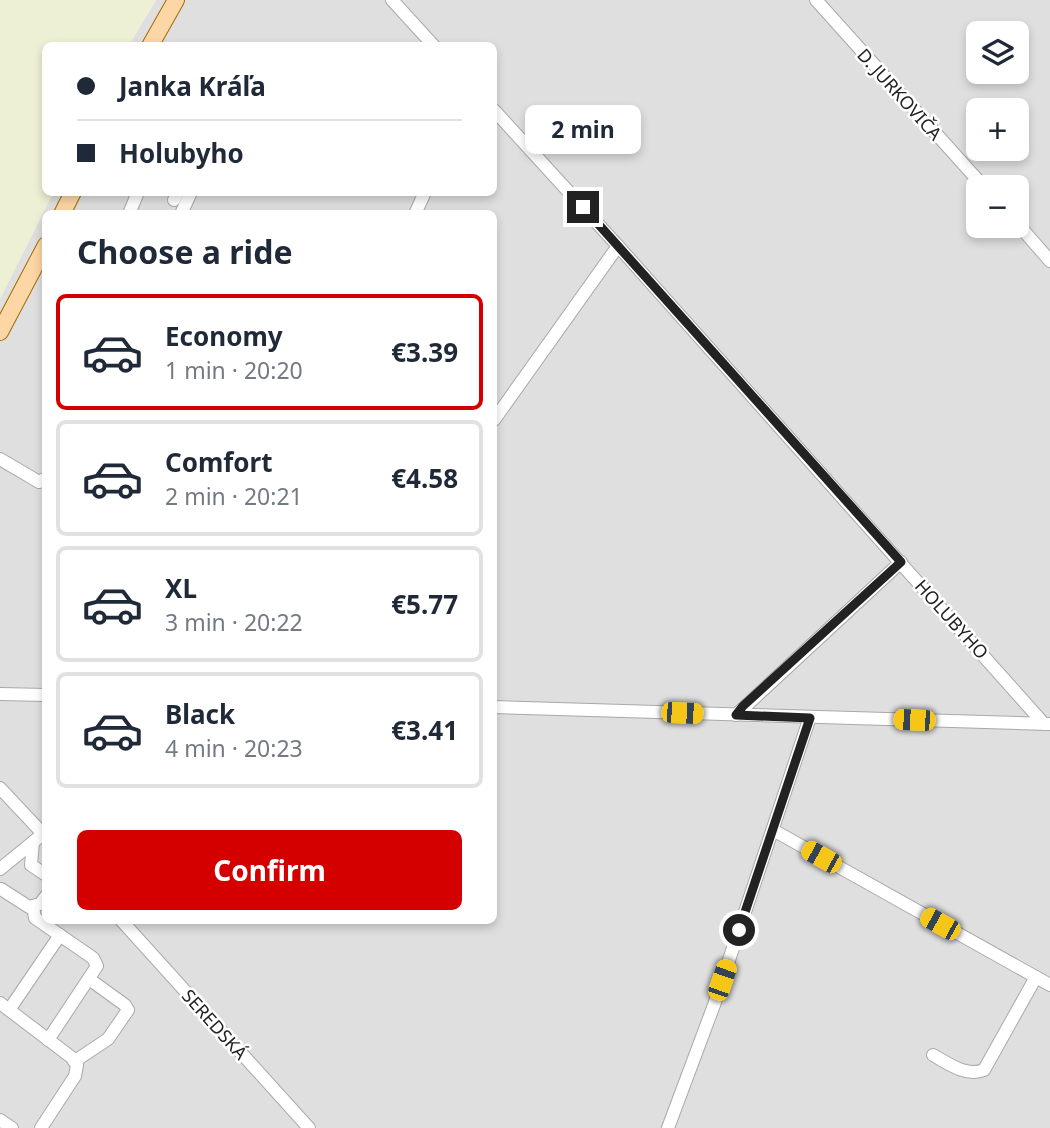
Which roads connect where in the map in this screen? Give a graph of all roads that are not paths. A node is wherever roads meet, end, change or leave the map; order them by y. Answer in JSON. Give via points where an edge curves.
{"nodes":[{"id":1,"x":176,"y":0,"type":"edge"},
{"id":2,"x":392,"y":0,"type":"edge"},
{"id":3,"x":816,"y":0,"type":"edge"},
{"id":4,"x":152,"y":42,"type":"edge"},
{"id":5,"x":430,"y":42,"type":"edge"},
{"id":6,"x":497,"y":113,"type":"edge"},
{"id":7,"x":973,"y":175,"type":"edge"},
{"id":8,"x":1029,"y":237,"type":"edge"},
{"id":9,"x":618,"y":246,"type":"junction"},
{"id":10,"x":42,"y":253,"type":"edge"},
{"id":11,"x":1050,"y":261,"type":"edge"},
{"id":12,"x":0,"y":332,"type":"edge"},
{"id":13,"x":497,"y":416,"type":"edge"},
{"id":14,"x":0,"y":459,"type":"edge"},
{"id":15,"x":42,"y":480,"type":"edge"},
{"id":16,"x":901,"y":562,"type":"junction"},
{"id":17,"x":0,"y":694,"type":"edge"},
{"id":18,"x":42,"y":695,"type":"edge"},
{"id":19,"x":497,"y":707,"type":"edge"},
{"id":20,"x":736,"y":715,"type":"junction"},
{"id":21,"x":810,"y":718,"type":"junction"},
{"id":22,"x":1047,"y":724,"type":"edge"},
{"id":23,"x":0,"y":788,"type":"edge"},
{"id":24,"x":773,"y":830,"type":"junction"},
{"id":25,"x":41,"y":838,"type":"edge"},
{"id":26,"x":0,"y":869,"type":"edge"},
{"id":27,"x":42,"y":872,"type":"edge"},
{"id":28,"x":0,"y":889,"type":"edge"},
{"id":29,"x":42,"y":901,"type":"edge"},
{"id":30,"x":33,"y":907,"type":"junction"},
{"id":31,"x":42,"y":923,"type":"edge"},
{"id":32,"x":43,"y":924,"type":"edge"},
{"id":33,"x":125,"y":924,"type":"edge"},
{"id":34,"x":60,"y":936,"type":"junction"},
{"id":35,"x":1036,"y":977,"type":"junction"},
{"id":36,"x":89,"y":979,"type":"junction"},
{"id":37,"x":1050,"y":985,"type":"edge"},
{"id":38,"x":5,"y":1007,"type":"edge"},
{"id":39,"x":48,"y":1040,"type":"junction"},
{"id":40,"x":933,"y":1055,"type":"dead end"},
{"id":41,"x":75,"y":1061,"type":"junction"},
{"id":42,"x":0,"y":1120,"type":"edge"},
{"id":43,"x":12,"y":1128,"type":"edge"},
{"id":44,"x":41,"y":1128,"type":"edge"},
{"id":45,"x":309,"y":1128,"type":"edge"},
{"id":46,"x":668,"y":1128,"type":"edge"}],
"edges":[{"from":1,"to":4,"type":"main road"},
{"from":2,"to":5,"type":"street"},
{"from":3,"to":7,"type":"street","name":"D. JURKOVIČA"},
{"from":6,"to":9,"type":"street","name":"HOLUBYHO"},
{"from":8,"to":11,"type":"street"},
{"from":9,"to":13,"type":"street"},
{"from":9,"to":16,"type":"street","name":"HOLUBYHO"},
{"from":10,"to":12,"type":"main road"},
{"from":14,"to":15,"type":"street"},
{"from":16,"to":20,"type":"street"},
{"from":16,"to":22,"type":"street","name":"HOLUBYHO"},
{"from":17,"to":18,"type":"street"},
{"from":19,"to":20,"type":"street"},
{"from":20,"to":21,"type":"street"},
{"from":21,"to":22,"type":"street"},
{"from":21,"to":24,"type":"street"},
{"from":23,"to":25,"type":"street"},
{"from":24,"to":35,"type":"street"},
{"from":24,"to":46,"type":"street"},
{"from":25,"to":26,"type":"street"},
{"from":25,"to":27,"type":"street","via":[[31,865]]},
{"from":28,"to":30,"type":"street"},
{"from":29,"to":30,"type":"street"},
{"from":30,"to":31,"type":"street","via":[[35,918]]},
{"from":32,"to":34,"type":"street"},
{"from":33,"to":45,"type":"street","name":"SEREDSKÁ"},
{"from":34,"to":36,"type":"street","via":[[96,961]]},
{"from":34,"to":38,"type":"street"},
{"from":35,"to":37,"type":"street"},
{"from":35,"to":40,"type":"street","via":[[984,1070],[964,1072]]},
{"from":36,"to":39,"type":"street"},
{"from":36,"to":41,"type":"street","via":[[128,1010],[108,1039]]},
{"from":38,"to":39,"type":"street"},
{"from":39,"to":41,"type":"street"},
{"from":41,"to":44,"type":"street","via":[[75,1076]]},
{"from":42,"to":43,"type":"street"}]}
